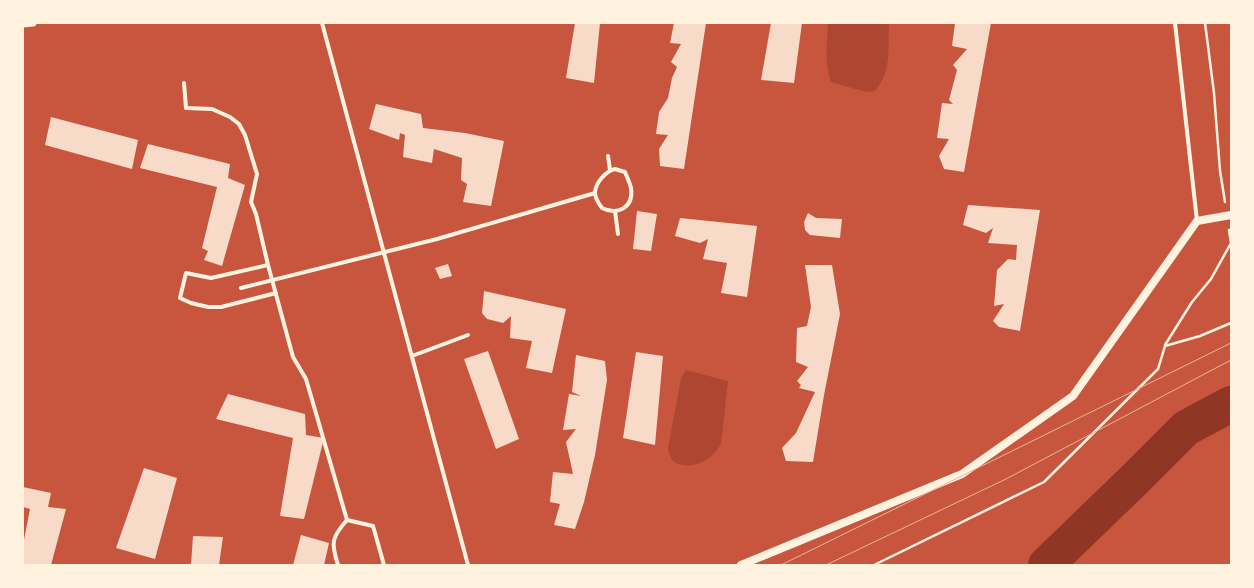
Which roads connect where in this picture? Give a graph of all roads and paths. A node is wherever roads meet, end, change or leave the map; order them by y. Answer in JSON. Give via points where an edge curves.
{"nodes":[{"id":1,"x":33,"y":23,"type":"edge"},
{"id":2,"x":322,"y":23,"type":"edge"},
{"id":3,"x":1175,"y":23,"type":"edge"},
{"id":4,"x":1205,"y":23,"type":"edge"},
{"id":5,"x":23,"y":24,"type":"edge"},
{"id":6,"x":184,"y":83,"type":"dead end"},
{"id":7,"x":608,"y":156,"type":"dead end"},
{"id":8,"x":610,"y":170,"type":"junction"},
{"id":9,"x":595,"y":193,"type":"junction"},
{"id":10,"x":1226,"y":207,"type":"dead end"},
{"id":11,"x":615,"y":211,"type":"junction"},
{"id":12,"x":1231,"y":215,"type":"edge"},
{"id":13,"x":1197,"y":221,"type":"junction"},
{"id":14,"x":1229,"y":228,"type":"dead end"},
{"id":15,"x":618,"y":234,"type":"dead end"},
{"id":16,"x":384,"y":252,"type":"junction"},
{"id":17,"x":268,"y":265,"type":"junction"},
{"id":18,"x":272,"y":280,"type":"junction"},
{"id":19,"x":241,"y":288,"type":"dead end"},
{"id":20,"x":276,"y":293,"type":"junction"},
{"id":21,"x":1231,"y":323,"type":"edge"},
{"id":22,"x":468,"y":335,"type":"dead end"},
{"id":23,"x":1164,"y":346,"type":"junction"},
{"id":24,"x":412,"y":356,"type":"junction"},
{"id":25,"x":347,"y":520,"type":"junction"},
{"id":26,"x":338,"y":565,"type":"edge"},
{"id":27,"x":384,"y":565,"type":"edge"},
{"id":28,"x":468,"y":565,"type":"edge"},
{"id":29,"x":741,"y":565,"type":"edge"},
{"id":30,"x":874,"y":565,"type":"edge"}],
"edges":[{"from":1,"to":5,"type":"street"},
{"from":2,"to":16,"type":"street"},
{"from":3,"to":13,"type":"street"},
{"from":4,"to":10,"type":"path"},
{"from":6,"to":17,"type":"street","via":[[186,108],[212,109],[230,116],[239,124],[245,135],[257,174],[251,202]]},
{"from":7,"to":8,"type":"street"},
{"from":8,"to":9,"type":"street","via":[[600,180]]},
{"from":8,"to":11,"type":"street","via":[[625,172],[631,189],[628,204],[625,208]]},
{"from":9,"to":11,"type":"street","via":[[602,208]]},
{"from":9,"to":16,"type":"street"},
{"from":11,"to":15,"type":"street"},
{"from":12,"to":13,"type":"main road"},
{"from":13,"to":29,"type":"main road","via":[[1074,396],[962,474]]},
{"from":14,"to":23,"type":"path","via":[[1231,243],[1210,279]]},
{"from":16,"to":18,"type":"street"},
{"from":16,"to":24,"type":"street"},
{"from":17,"to":18,"type":"street"},
{"from":17,"to":20,"type":"street","via":[[211,278],[186,273],[180,298],[208,307],[221,307]]},
{"from":18,"to":19,"type":"street"},
{"from":18,"to":20,"type":"street"},
{"from":20,"to":25,"type":"street","via":[[293,357],[306,379]]},
{"from":21,"to":23,"type":"path","via":[[1200,336]]},
{"from":22,"to":24,"type":"street"},
{"from":23,"to":30,"type":"path","via":[[1158,369],[1044,482]]},
{"from":24,"to":28,"type":"street"},
{"from":25,"to":26,"type":"street","via":[[334,538],[332,547]]},
{"from":25,"to":27,"type":"street","via":[[374,526]]}]}
